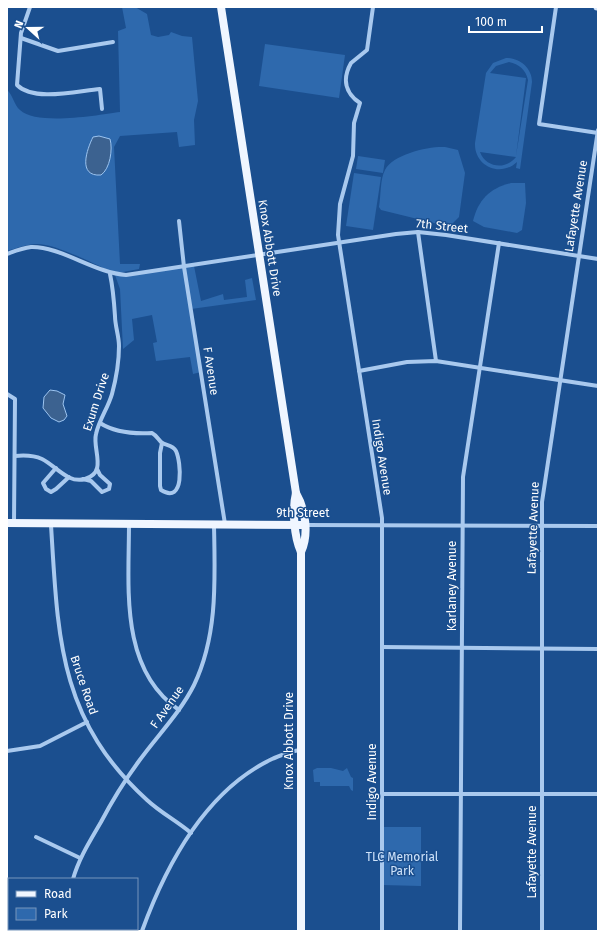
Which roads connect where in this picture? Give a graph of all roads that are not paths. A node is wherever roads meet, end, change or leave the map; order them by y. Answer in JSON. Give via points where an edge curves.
{"nodes":[{"id":1,"x":30,"y":7,"type":"edge"},
{"id":2,"x":222,"y":7,"type":"edge"},
{"id":3,"x":374,"y":7,"type":"edge"},
{"id":4,"x":556,"y":7,"type":"edge"},
{"id":5,"x":20,"y":38,"type":"junction"},
{"id":6,"x":112,"y":42,"type":"dead end"},
{"id":7,"x":102,"y":109,"type":"dead end"},
{"id":8,"x":598,"y":130,"type":"edge"},
{"id":9,"x":598,"y":133,"type":"edge"},
{"id":10,"x":179,"y":221,"type":"dead end"},
{"id":11,"x":418,"y":232,"type":"junction"},
{"id":12,"x":339,"y":242,"type":"junction"},
{"id":13,"x":499,"y":243,"type":"junction"},
{"id":14,"x":7,"y":254,"type":"edge"},
{"id":15,"x":259,"y":255,"type":"junction"},
{"id":16,"x":579,"y":256,"type":"junction"},
{"id":17,"x":598,"y":259,"type":"edge"},
{"id":18,"x":184,"y":267,"type":"junction"},
{"id":19,"x":110,"y":274,"type":"junction"},
{"id":20,"x":436,"y":362,"type":"junction"},
{"id":21,"x":479,"y":369,"type":"junction"},
{"id":22,"x":359,"y":371,"type":"junction"},
{"id":23,"x":560,"y":381,"type":"junction"},
{"id":24,"x":598,"y":386,"type":"edge"},
{"id":25,"x":7,"y":394,"type":"edge"},
{"id":26,"x":100,"y":423,"type":"junction"},
{"id":27,"x":162,"y":443,"type":"junction"},
{"id":28,"x":15,"y":456,"type":"junction"},
{"id":29,"x":56,"y":468,"type":"junction"},
{"id":30,"x":97,"y":469,"type":"junction"},
{"id":31,"x":69,"y":477,"type":"junction"},
{"id":32,"x":83,"y":479,"type":"junction"},
{"id":33,"x":296,"y":493,"type":"junction"},
{"id":34,"x":129,"y":523,"type":"junction"},
{"id":35,"x":11,"y":524,"type":"edge"},
{"id":36,"x":214,"y":524,"type":"junction"},
{"id":37,"x":225,"y":524,"type":"junction"},
{"id":38,"x":51,"y":525,"type":"junction"},
{"id":39,"x":296,"y":525,"type":"junction"},
{"id":40,"x":305,"y":525,"type":"junction"},
{"id":41,"x":382,"y":525,"type":"junction"},
{"id":42,"x":462,"y":525,"type":"junction"},
{"id":43,"x":542,"y":525,"type":"junction"},
{"id":44,"x":598,"y":526,"type":"edge"},
{"id":45,"x":301,"y":552,"type":"junction"},
{"id":46,"x":382,"y":647,"type":"junction"},
{"id":47,"x":462,"y":648,"type":"junction"},
{"id":48,"x":542,"y":648,"type":"junction"},
{"id":49,"x":598,"y":649,"type":"edge"},
{"id":50,"x":179,"y":710,"type":"junction"},
{"id":51,"x":86,"y":722,"type":"junction"},
{"id":52,"x":301,"y":750,"type":"junction"},
{"id":53,"x":7,"y":751,"type":"edge"},
{"id":54,"x":127,"y":779,"type":"junction"},
{"id":55,"x":542,"y":793,"type":"junction"},
{"id":56,"x":382,"y":794,"type":"junction"},
{"id":57,"x":598,"y":794,"type":"edge"},
{"id":58,"x":460,"y":795,"type":"junction"},
{"id":59,"x":191,"y":832,"type":"junction"},
{"id":60,"x":36,"y":837,"type":"dead end"},
{"id":61,"x":80,"y":858,"type":"junction"},
{"id":62,"x":73,"y":878,"type":"edge"},
{"id":63,"x":142,"y":931,"type":"edge"},
{"id":64,"x":301,"y":931,"type":"edge"},
{"id":65,"x":382,"y":931,"type":"edge"},
{"id":66,"x":460,"y":931,"type":"edge"},
{"id":67,"x":542,"y":931,"type":"edge"}],
"edges":[{"from":1,"to":5,"type":"street"},
{"from":2,"to":15,"type":"main road","name":"Knox Abbott Drive"},
{"from":3,"to":12,"type":"street","name":"Indigo Avenue","via":[[367,50],[351,63],[346,85],[350,96],[360,103],[354,123],[353,156],[340,204]]},
{"from":4,"to":9,"type":"street","via":[[539,124]]},
{"from":5,"to":6,"type":"street","via":[[58,51]]},
{"from":5,"to":7,"type":"street","via":[[17,85],[40,95],[100,89]]},
{"from":8,"to":9,"type":"street","name":"Lafayette Avenue"},
{"from":9,"to":16,"type":"street","name":"Lafayette Avenue"},
{"from":10,"to":18,"type":"street","name":"F Avenue"},
{"from":11,"to":12,"type":"street","name":"7th Street"},
{"from":11,"to":13,"type":"street","name":"7th Street"},
{"from":11,"to":20,"type":"street"},
{"from":12,"to":15,"type":"street","name":"7th Street"},
{"from":12,"to":22,"type":"street","name":"Indigo Avenue"},
{"from":13,"to":16,"type":"street","name":"7th Street"},
{"from":13,"to":21,"type":"street","name":"Karlaney Avenue"},
{"from":14,"to":19,"type":"street","name":"7th Street","via":[[25,248],[39,247]]},
{"from":15,"to":18,"type":"street","name":"7th Street"},
{"from":15,"to":33,"type":"main road","name":"Knox Abbott Drive"},
{"from":16,"to":17,"type":"street","name":"7th Street"},
{"from":16,"to":23,"type":"street","name":"Lafayette Avenue"},
{"from":18,"to":19,"type":"street","name":"7th Street","via":[[126,276]]},
{"from":18,"to":37,"type":"street","name":"F Avenue"},
{"from":19,"to":26,"type":"street","name":"Exum Drive","via":[[115,296],[114,317],[119,346],[112,394]]},
{"from":20,"to":21,"type":"street"},
{"from":20,"to":22,"type":"street","via":[[407,362]]},
{"from":21,"to":23,"type":"street"},
{"from":21,"to":42,"type":"street","name":"Karlaney Avenue","via":[[464,465]]},
{"from":22,"to":41,"type":"street","name":"Indigo Avenue"},
{"from":23,"to":24,"type":"street"},
{"from":23,"to":43,"type":"street","name":"Lafayette Avenue","via":[[543,495]]},
{"from":25,"to":28,"type":"street","via":[[15,399]]},
{"from":26,"to":27,"type":"street","via":[[127,432],[152,433]]},
{"from":26,"to":30,"type":"street","name":"Exum Drive","via":[[94,443],[98,454]]},
{"from":27,"to":27,"type":"street","via":[[169,444],[179,460],[179,487],[170,493],[165,492],[160,486]]},
{"from":28,"to":29,"type":"street","via":[[36,457]]},
{"from":28,"to":35,"type":"street"},
{"from":29,"to":31,"type":"street"},
{"from":29,"to":31,"type":"street","via":[[42,483],[46,489],[51,492]]},
{"from":30,"to":32,"type":"street"},
{"from":30,"to":32,"type":"street","via":[[110,484],[106,492],[102,492],[91,481]]},
{"from":31,"to":32,"type":"street"},
{"from":33,"to":39,"type":"main road","name":"Knox Abbott Drive","via":[[293,504]]},
{"from":33,"to":40,"type":"main road","name":"Knox Abbott Drive","via":[[302,503]]},
{"from":34,"to":36,"type":"main road","name":"9th Street"},
{"from":34,"to":38,"type":"main road","name":"9th Street"},
{"from":34,"to":50,"type":"street","via":[[132,631],[148,679]]},
{"from":35,"to":38,"type":"main road","name":"9th Street"},
{"from":36,"to":37,"type":"main road","name":"9th Street"},
{"from":36,"to":50,"type":"street","name":"F Avenue","via":[[215,594],[212,628],[196,681]]},
{"from":37,"to":39,"type":"main road","name":"9th Street"},
{"from":38,"to":51,"type":"street","name":"Bruce Road","via":[[60,635],[70,681]]},
{"from":39,"to":40,"type":"main road","name":"9th Street"},
{"from":39,"to":45,"type":"main road","name":"Knox Abbott Drive","via":[[296,542]]},
{"from":40,"to":41,"type":"street","name":"9th Street"},
{"from":40,"to":45,"type":"main road","name":"Knox Abbott Drive","via":[[305,543]]},
{"from":41,"to":42,"type":"street","name":"9th Street"},
{"from":41,"to":46,"type":"street","name":"Indigo Avenue"},
{"from":42,"to":43,"type":"street","name":"9th Street"},
{"from":42,"to":47,"type":"street","name":"Karlaney Avenue"},
{"from":43,"to":44,"type":"street","name":"9th Street"},
{"from":43,"to":48,"type":"street","name":"Lafayette Avenue"},
{"from":45,"to":52,"type":"main road","name":"Knox Abbott Drive"},
{"from":46,"to":47,"type":"street"},
{"from":46,"to":56,"type":"street","name":"Indigo Avenue"},
{"from":47,"to":48,"type":"street"},
{"from":47,"to":58,"type":"street","name":"Karlaney Avenue"},
{"from":48,"to":49,"type":"street"},
{"from":48,"to":55,"type":"street","name":"Lafayette Avenue"},
{"from":50,"to":54,"type":"street","name":"F Avenue"},
{"from":51,"to":53,"type":"street","via":[[40,746]]},
{"from":51,"to":54,"type":"street","name":"Bruce Road","via":[[107,756]]},
{"from":52,"to":59,"type":"street","via":[[283,754],[248,773],[226,792]]},
{"from":52,"to":64,"type":"main road","name":"Knox Abbott Drive"},
{"from":54,"to":59,"type":"street","name":"Bruce Road","via":[[155,807]]},
{"from":54,"to":61,"type":"street","name":"F Avenue"},
{"from":55,"to":57,"type":"street"},
{"from":55,"to":58,"type":"street"},
{"from":55,"to":67,"type":"street","name":"Lafayette Avenue"},
{"from":56,"to":58,"type":"street"},
{"from":56,"to":65,"type":"street","name":"Indigo Avenue"},
{"from":58,"to":66,"type":"street","name":"Karlaney Avenue"},
{"from":59,"to":63,"type":"street","via":[[159,887]]},
{"from":60,"to":61,"type":"street"},
{"from":61,"to":62,"type":"street","name":"F Avenue"}]}
